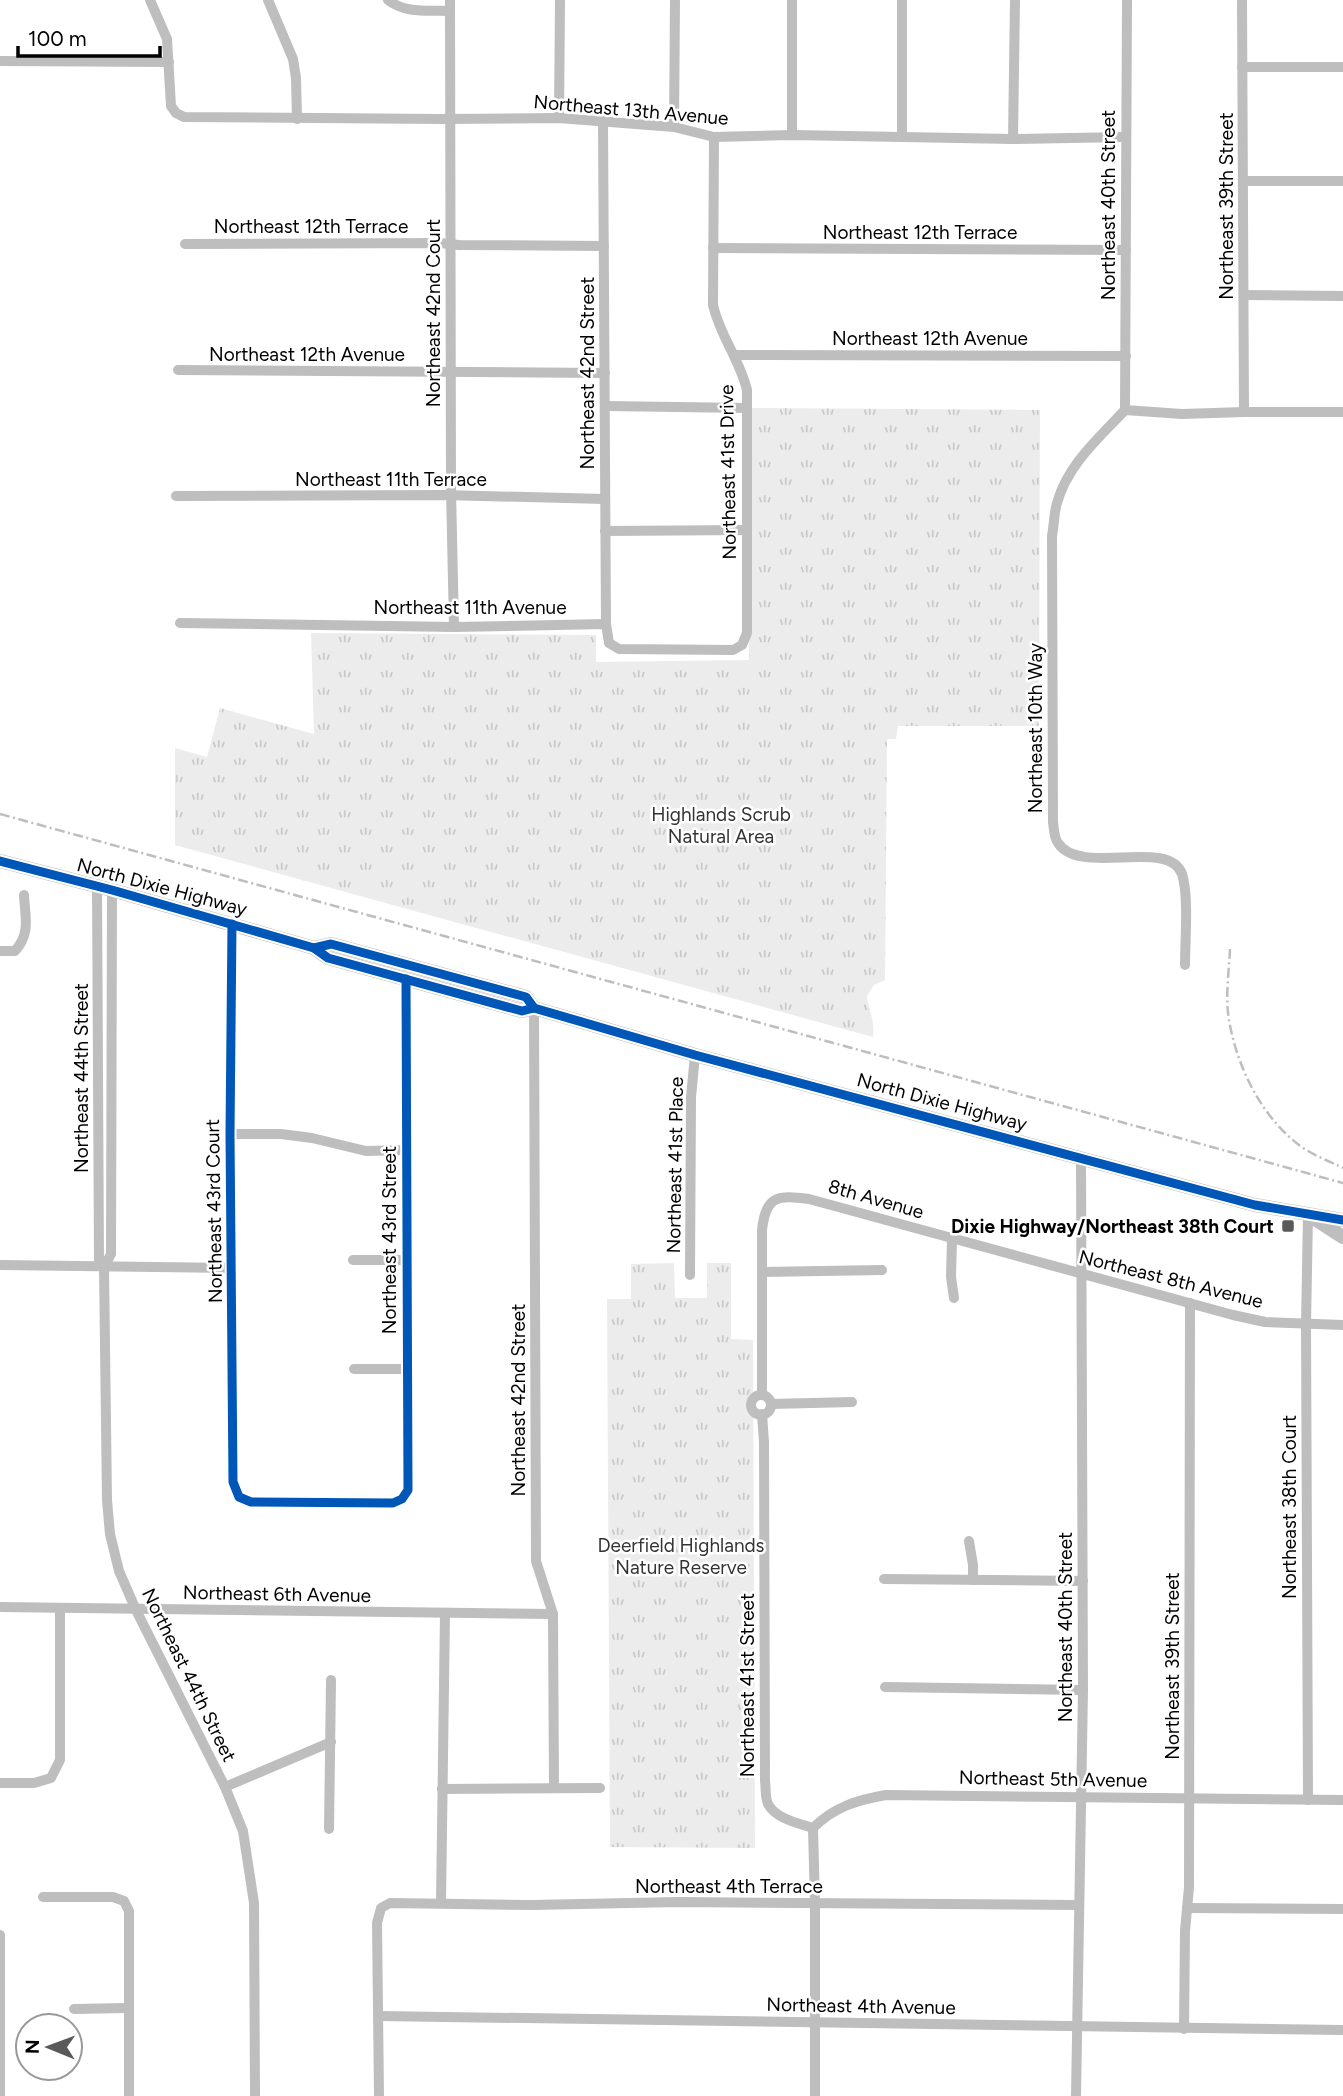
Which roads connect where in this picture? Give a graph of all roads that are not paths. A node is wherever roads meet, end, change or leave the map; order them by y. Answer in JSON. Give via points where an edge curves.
{"nodes":[{"id":1,"x":150,"y":0,"type":"edge"},
{"id":2,"x":268,"y":0,"type":"edge"},
{"id":3,"x":388,"y":0,"type":"edge"},
{"id":4,"x":561,"y":0,"type":"edge"},
{"id":5,"x":675,"y":0,"type":"edge"},
{"id":6,"x":792,"y":0,"type":"edge"},
{"id":7,"x":902,"y":0,"type":"edge"},
{"id":8,"x":1015,"y":0,"type":"edge"},
{"id":9,"x":1127,"y":0,"type":"edge"},
{"id":10,"x":1242,"y":0,"type":"edge"},
{"id":11,"x":450,"y":5,"type":"edge"},
{"id":12,"x":0,"y":61,"type":"edge"},
{"id":13,"x":169,"y":62,"type":"junction"},
{"id":14,"x":1242,"y":67,"type":"junction"},
{"id":15,"x":1343,"y":67,"type":"edge"},
{"id":16,"x":297,"y":118,"type":"junction"},
{"id":17,"x":559,"y":118,"type":"junction"},
{"id":18,"x":450,"y":119,"type":"junction"},
{"id":19,"x":603,"y":121,"type":"junction"},
{"id":20,"x":674,"y":127,"type":"junction"},
{"id":21,"x":792,"y":135,"type":"junction"},
{"id":22,"x":714,"y":137,"type":"junction"},
{"id":23,"x":902,"y":137,"type":"junction"},
{"id":24,"x":1126,"y":137,"type":"junction"},
{"id":25,"x":1013,"y":139,"type":"junction"},
{"id":26,"x":1243,"y":181,"type":"junction"},
{"id":27,"x":1343,"y":181,"type":"edge"},
{"id":28,"x":185,"y":244,"type":"dead end"},
{"id":29,"x":451,"y":245,"type":"junction"},
{"id":30,"x":604,"y":246,"type":"junction"},
{"id":31,"x":713,"y":248,"type":"junction"},
{"id":32,"x":1126,"y":250,"type":"junction"},
{"id":33,"x":1244,"y":295,"type":"junction"},
{"id":34,"x":1343,"y":296,"type":"edge"},
{"id":35,"x":734,"y":355,"type":"junction"},
{"id":36,"x":1125,"y":356,"type":"junction"},
{"id":37,"x":178,"y":370,"type":"dead end"},
{"id":38,"x":451,"y":372,"type":"junction"},
{"id":39,"x":605,"y":373,"type":"junction"},
{"id":40,"x":605,"y":406,"type":"junction"},
{"id":41,"x":747,"y":408,"type":"junction"},
{"id":42,"x":1125,"y":410,"type":"junction"},
{"id":43,"x":1244,"y":412,"type":"junction"},
{"id":44,"x":1343,"y":412,"type":"edge"},
{"id":45,"x":176,"y":496,"type":"dead end"},
{"id":46,"x":451,"y":496,"type":"junction"},
{"id":47,"x":605,"y":499,"type":"junction"},
{"id":48,"x":747,"y":530,"type":"junction"},
{"id":49,"x":605,"y":531,"type":"junction"},
{"id":50,"x":180,"y":623,"type":"dead end"},
{"id":51,"x":606,"y":624,"type":"junction"},
{"id":52,"x":454,"y":627,"type":"junction"},
{"id":53,"x":0,"y":861,"type":"edge"},
{"id":54,"x":104,"y":888,"type":"junction"},
{"id":55,"x":24,"y":895,"type":"dead end"},
{"id":56,"x":232,"y":924,"type":"junction"},
{"id":57,"x":314,"y":948,"type":"junction"},
{"id":58,"x":0,"y":951,"type":"edge"},
{"id":59,"x":1185,"y":965,"type":"dead end"},
{"id":60,"x":406,"y":979,"type":"junction"},
{"id":61,"x":534,"y":1009,"type":"junction"},
{"id":62,"x":695,"y":1055,"type":"junction"},
{"id":63,"x":230,"y":1134,"type":"junction"},
{"id":64,"x":406,"y":1150,"type":"junction"},
{"id":65,"x":1082,"y":1158,"type":"junction"},
{"id":66,"x":1308,"y":1214,"type":"junction"},
{"id":67,"x":1343,"y":1220,"type":"edge"},
{"id":68,"x":1343,"y":1237,"type":"edge"},
{"id":69,"x":952,"y":1238,"type":"junction"},
{"id":70,"x":353,"y":1260,"type":"dead end"},
{"id":71,"x":407,"y":1260,"type":"junction"},
{"id":72,"x":0,"y":1265,"type":"edge"},
{"id":73,"x":104,"y":1267,"type":"junction"},
{"id":74,"x":232,"y":1268,"type":"junction"},
{"id":75,"x":882,"y":1270,"type":"dead end"},
{"id":76,"x":762,"y":1272,"type":"junction"},
{"id":77,"x":1081,"y":1274,"type":"junction"},
{"id":78,"x":690,"y":1275,"type":"dead end"},
{"id":79,"x":954,"y":1298,"type":"dead end"},
{"id":80,"x":1190,"y":1303,"type":"junction"},
{"id":81,"x":1306,"y":1325,"type":"junction"},
{"id":82,"x":1343,"y":1325,"type":"edge"},
{"id":83,"x":354,"y":1369,"type":"dead end"},
{"id":84,"x":408,"y":1369,"type":"junction"},
{"id":85,"x":762,"y":1395,"type":"junction"},
{"id":86,"x":852,"y":1402,"type":"dead end"},
{"id":87,"x":771,"y":1404,"type":"junction"},
{"id":88,"x":762,"y":1414,"type":"junction"},
{"id":89,"x":402,"y":1499,"type":"joint"},
{"id":90,"x":969,"y":1541,"type":"dead end"},
{"id":91,"x":884,"y":1579,"type":"dead end"},
{"id":92,"x":973,"y":1580,"type":"junction"},
{"id":93,"x":1083,"y":1581,"type":"junction"},
{"id":94,"x":0,"y":1607,"type":"edge"},
{"id":95,"x":60,"y":1609,"type":"junction"},
{"id":96,"x":136,"y":1610,"type":"junction"},
{"id":97,"x":445,"y":1613,"type":"junction"},
{"id":98,"x":553,"y":1614,"type":"junction"},
{"id":99,"x":331,"y":1680,"type":"dead end"},
{"id":100,"x":885,"y":1687,"type":"dead end"},
{"id":101,"x":1083,"y":1690,"type":"junction"},
{"id":102,"x":331,"y":1742,"type":"junction"},
{"id":103,"x":0,"y":1783,"type":"edge"},
{"id":104,"x":225,"y":1787,"type":"junction"},
{"id":105,"x":554,"y":1788,"type":"junction"},
{"id":106,"x":600,"y":1788,"type":"dead end"},
{"id":107,"x":442,"y":1789,"type":"junction"},
{"id":108,"x":1082,"y":1797,"type":"junction"},
{"id":109,"x":1190,"y":1798,"type":"junction"},
{"id":110,"x":1308,"y":1800,"type":"junction"},
{"id":111,"x":1343,"y":1800,"type":"edge"},
{"id":112,"x":813,"y":1828,"type":"junction"},
{"id":113,"x":330,"y":1829,"type":"dead end"},
{"id":114,"x":43,"y":1897,"type":"dead end"},
{"id":115,"x":441,"y":1903,"type":"junction"},
{"id":116,"x":815,"y":1904,"type":"junction"},
{"id":117,"x":1079,"y":1905,"type":"junction"},
{"id":118,"x":1188,"y":1908,"type":"junction"},
{"id":119,"x":1343,"y":1909,"type":"edge"},
{"id":120,"x":0,"y":1935,"type":"edge"},
{"id":121,"x":128,"y":2008,"type":"junction"},
{"id":122,"x":74,"y":2009,"type":"dead end"},
{"id":123,"x":379,"y":2015,"type":"junction"},
{"id":124,"x":815,"y":2022,"type":"junction"},
{"id":125,"x":1077,"y":2027,"type":"junction"},
{"id":126,"x":1184,"y":2029,"type":"junction"},
{"id":127,"x":1343,"y":2030,"type":"edge"},
{"id":128,"x":0,"y":2096,"type":"edge"},
{"id":129,"x":129,"y":2096,"type":"edge"},
{"id":130,"x":255,"y":2096,"type":"edge"},
{"id":131,"x":379,"y":2096,"type":"edge"},
{"id":132,"x":815,"y":2096,"type":"edge"},
{"id":133,"x":1076,"y":2096,"type":"edge"}],
"edges":[{"from":1,"to":13,"type":"street","via":[[167,39]]},
{"from":2,"to":16,"type":"street","via":[[293,59]]},
{"from":3,"to":11,"type":"street","via":[[408,10]]},
{"from":4,"to":17,"type":"street"},
{"from":5,"to":20,"type":"street"},
{"from":6,"to":21,"type":"street"},
{"from":7,"to":23,"type":"street"},
{"from":8,"to":25,"type":"street"},
{"from":9,"to":24,"type":"street","name":"Northeast 40th Street"},
{"from":10,"to":14,"type":"street","name":"Northeast 39th Street"},
{"from":11,"to":18,"type":"street","name":"Northeast 42nd Court"},
{"from":12,"to":13,"type":"street"},
{"from":13,"to":16,"type":"street","name":"Northeast 13th Avenue","via":[[171,106],[184,117]]},
{"from":14,"to":15,"type":"street"},
{"from":14,"to":26,"type":"street","name":"Northeast 39th Street"},
{"from":16,"to":18,"type":"street","name":"Northeast 13th Avenue"},
{"from":17,"to":18,"type":"street","name":"Northeast 13th Avenue"},
{"from":17,"to":19,"type":"street","name":"Northeast 13th Avenue"},
{"from":18,"to":29,"type":"street","name":"Northeast 42nd Court"},
{"from":19,"to":20,"type":"street","name":"Northeast 13th Avenue"},
{"from":19,"to":30,"type":"street","name":"Northeast 42nd Street"},
{"from":20,"to":22,"type":"street","name":"Northeast 13th Avenue"},
{"from":21,"to":22,"type":"street","name":"Northeast 13th Avenue"},
{"from":21,"to":23,"type":"street","name":"Northeast 13th Avenue"},
{"from":22,"to":31,"type":"street","name":"Northeast 41st Drive"},
{"from":23,"to":25,"type":"street","name":"Northeast 13th Avenue"},
{"from":24,"to":25,"type":"street","name":"Northeast 13th Avenue"},
{"from":24,"to":32,"type":"street","name":"Northeast 40th Street"},
{"from":26,"to":27,"type":"street"},
{"from":26,"to":33,"type":"street","name":"Northeast 39th Street"},
{"from":28,"to":29,"type":"street","name":"Northeast 12th Terrace"},
{"from":29,"to":30,"type":"street","name":"Northeast 12th Terrace"},
{"from":29,"to":38,"type":"street","name":"Northeast 42nd Court"},
{"from":30,"to":39,"type":"street","name":"Northeast 42nd Street"},
{"from":31,"to":32,"type":"street","name":"Northeast 12th Terrace"},
{"from":31,"to":35,"type":"street","name":"Northeast 41st Drive","via":[[713,305],[717,325]]},
{"from":32,"to":36,"type":"street","name":"Northeast 40th Street"},
{"from":33,"to":34,"type":"street"},
{"from":33,"to":43,"type":"street","name":"Northeast 39th Street"},
{"from":35,"to":36,"type":"street","name":"Northeast 12th Avenue"},
{"from":35,"to":41,"type":"street","name":"Northeast 41st Drive","via":[[744,376]]},
{"from":36,"to":42,"type":"street","name":"Northeast 40th Street"},
{"from":37,"to":38,"type":"street","name":"Northeast 12th Avenue"},
{"from":38,"to":39,"type":"street","name":"Northeast 12th Avenue"},
{"from":38,"to":46,"type":"street","name":"Northeast 42nd Court"},
{"from":39,"to":40,"type":"street","name":"Northeast 42nd Street"},
{"from":40,"to":41,"type":"street"},
{"from":40,"to":47,"type":"street","name":"Northeast 42nd Street"},
{"from":41,"to":48,"type":"street","name":"Northeast 41st Drive"},
{"from":42,"to":43,"type":"street"},
{"from":42,"to":59,"type":"street","name":"Northeast 10th Way","via":[[1070,472],[1057,502],[1052,536],[1053,822],[1057,842],[1067,852],[1174,862],[1185,892]]},
{"from":43,"to":44,"type":"street"},
{"from":45,"to":46,"type":"street","name":"Northeast 11th Terrace"},
{"from":46,"to":47,"type":"street","name":"Northeast 11th Terrace"},
{"from":46,"to":52,"type":"street","name":"Northeast 42nd Court"},
{"from":47,"to":49,"type":"street","name":"Northeast 42nd Street"},
{"from":48,"to":49,"type":"street"},
{"from":48,"to":51,"type":"street","name":"Northeast 41st Drive","via":[[747,633],[742,645],[733,650],[619,649],[610,643]]},
{"from":49,"to":51,"type":"street","name":"Northeast 42nd Street"},
{"from":50,"to":52,"type":"street","name":"Northeast 11th Avenue"},
{"from":51,"to":52,"type":"street","name":"Northeast 11th Avenue"},
{"from":53,"to":54,"type":"main road","name":"North Dixie Highway"},
{"from":54,"to":56,"type":"main road","name":"North Dixie Highway"},
{"from":54,"to":73,"type":"street","name":"Northeast 44th Street","via":[[111,1254]]},
{"from":55,"to":58,"type":"street","via":[[23,942],[15,951]]},
{"from":56,"to":57,"type":"main road","name":"North Dixie Highway"},
{"from":56,"to":63,"type":"street","name":"Northeast 43rd Court"},
{"from":57,"to":60,"type":"main road","name":"North Dixie Highway","via":[[328,958]]},
{"from":57,"to":61,"type":"main road","name":"North Dixie Highway","via":[[331,944],[407,963],[526,997]]},
{"from":60,"to":61,"type":"main road","name":"North Dixie Highway","via":[[523,1011]]},
{"from":60,"to":64,"type":"street","name":"Northeast 43rd Street"},
{"from":61,"to":62,"type":"main road","name":"North Dixie Highway"},
{"from":61,"to":98,"type":"street","name":"Northeast 42nd Street","via":[[536,1561]]},
{"from":62,"to":65,"type":"main road","name":"North Dixie Highway"},
{"from":62,"to":78,"type":"street","name":"Northeast 41st Place"},
{"from":63,"to":64,"type":"street","via":[[302,1136],[366,1151]]},
{"from":63,"to":74,"type":"street","name":"Northeast 43rd Court"},
{"from":64,"to":71,"type":"street","name":"Northeast 43rd Street"},
{"from":65,"to":66,"type":"main road","name":"North Dixie Highway","via":[[1255,1205]]},
{"from":65,"to":77,"type":"street","name":"Northeast 40th Street"},
{"from":66,"to":67,"type":"main road","name":"North Dixie Highway"},
{"from":66,"to":68,"type":"main road","name":"North Dixie Highway"},
{"from":66,"to":81,"type":"street","name":"Northeast 38th Court"},
{"from":69,"to":76,"type":"street","name":"8th Avenue","via":[[786,1196],[772,1201],[764,1215]]},
{"from":69,"to":77,"type":"street","name":"Northeast 8th Avenue"},
{"from":69,"to":79,"type":"street"},
{"from":70,"to":71,"type":"street"},
{"from":71,"to":84,"type":"street","name":"Northeast 43rd Street"},
{"from":72,"to":73,"type":"street"},
{"from":73,"to":74,"type":"street"},
{"from":73,"to":96,"type":"street","name":"Northeast 44th Street","via":[[110,1534]]},
{"from":74,"to":89,"type":"street","name":"Northeast 43rd Court","via":[[233,1482],[239,1497],[251,1502],[393,1503]]},
{"from":75,"to":76,"type":"street"},
{"from":76,"to":85,"type":"street"},
{"from":77,"to":80,"type":"street","name":"Northeast 8th Avenue"},
{"from":77,"to":93,"type":"street","name":"Northeast 40th Street"},
{"from":80,"to":81,"type":"street","name":"Northeast 8th Avenue","via":[[1265,1322]]},
{"from":80,"to":109,"type":"street","name":"Northeast 39th Street"},
{"from":81,"to":82,"type":"street","name":"Northeast 8th Avenue"},
{"from":81,"to":110,"type":"street","name":"Northeast 38th Court"},
{"from":83,"to":84,"type":"street"},
{"from":84,"to":89,"type":"street","name":"Northeast 43rd Street","via":[[408,1490]]},
{"from":85,"to":87,"type":"street"},
{"from":85,"to":88,"type":"street","via":[[751,1404],[754,1412]]},
{"from":86,"to":87,"type":"street"},
{"from":87,"to":88,"type":"street"},
{"from":88,"to":112,"type":"street","name":"Northeast 41st Street","via":[[765,1781],[768,1803],[775,1812]]},
{"from":90,"to":92,"type":"street"},
{"from":91,"to":92,"type":"street"},
{"from":92,"to":93,"type":"street"},
{"from":93,"to":101,"type":"street","name":"Northeast 40th Street"},
{"from":94,"to":95,"type":"street","name":"Northeast 6th Avenue"},
{"from":95,"to":96,"type":"street","name":"Northeast 6th Avenue"},
{"from":95,"to":103,"type":"street","via":[[60,1760],[51,1778]]},
{"from":96,"to":97,"type":"street","name":"Northeast 6th Avenue"},
{"from":96,"to":104,"type":"street","name":"Northeast 44th Street"},
{"from":97,"to":98,"type":"street","name":"Northeast 6th Avenue"},
{"from":97,"to":107,"type":"street"},
{"from":98,"to":105,"type":"street","name":"Northeast 42nd Street"},
{"from":99,"to":102,"type":"street"},
{"from":100,"to":101,"type":"street"},
{"from":101,"to":108,"type":"street","name":"Northeast 40th Street"},
{"from":102,"to":104,"type":"street"},
{"from":102,"to":113,"type":"street"},
{"from":104,"to":130,"type":"street","name":"Northeast 44th Street","via":[[243,1831],[254,1903]]},
{"from":105,"to":106,"type":"street"},
{"from":105,"to":107,"type":"street"},
{"from":107,"to":115,"type":"street"},
{"from":108,"to":109,"type":"street","name":"Northeast 5th Avenue"},
{"from":108,"to":112,"type":"street","name":"Northeast 5th Avenue","via":[[886,1795],[839,1808]]},
{"from":108,"to":117,"type":"street","name":"Northeast 40th Street"},
{"from":109,"to":110,"type":"street","name":"Northeast 5th Avenue"},
{"from":109,"to":118,"type":"street","name":"Northeast 39th Street"},
{"from":110,"to":111,"type":"street","name":"Northeast 5th Avenue"},
{"from":112,"to":116,"type":"street"},
{"from":114,"to":121,"type":"street","via":[[124,1901],[129,1911]]},
{"from":115,"to":116,"type":"street","name":"Northeast 4th Terrace"},
{"from":115,"to":123,"type":"street","name":"Northeast 4th Terrace","via":[[390,1903],[381,1908],[377,1923]]},
{"from":116,"to":117,"type":"street","name":"Northeast 4th Terrace"},
{"from":116,"to":124,"type":"street"},
{"from":117,"to":125,"type":"street","name":"Northeast 40th Street"},
{"from":118,"to":119,"type":"street"},
{"from":118,"to":126,"type":"street","name":"Northeast 39th Street"},
{"from":120,"to":128,"type":"street"},
{"from":121,"to":122,"type":"street"},
{"from":121,"to":129,"type":"street"},
{"from":123,"to":124,"type":"street","name":"Northeast 4th Avenue"},
{"from":123,"to":131,"type":"street"},
{"from":124,"to":125,"type":"street","name":"Northeast 4th Avenue"},
{"from":124,"to":132,"type":"street"},
{"from":125,"to":126,"type":"street","name":"Northeast 4th Avenue"},
{"from":125,"to":133,"type":"street","name":"Northeast 40th Street"},
{"from":126,"to":127,"type":"street","name":"Northeast 4th Avenue"}]}
